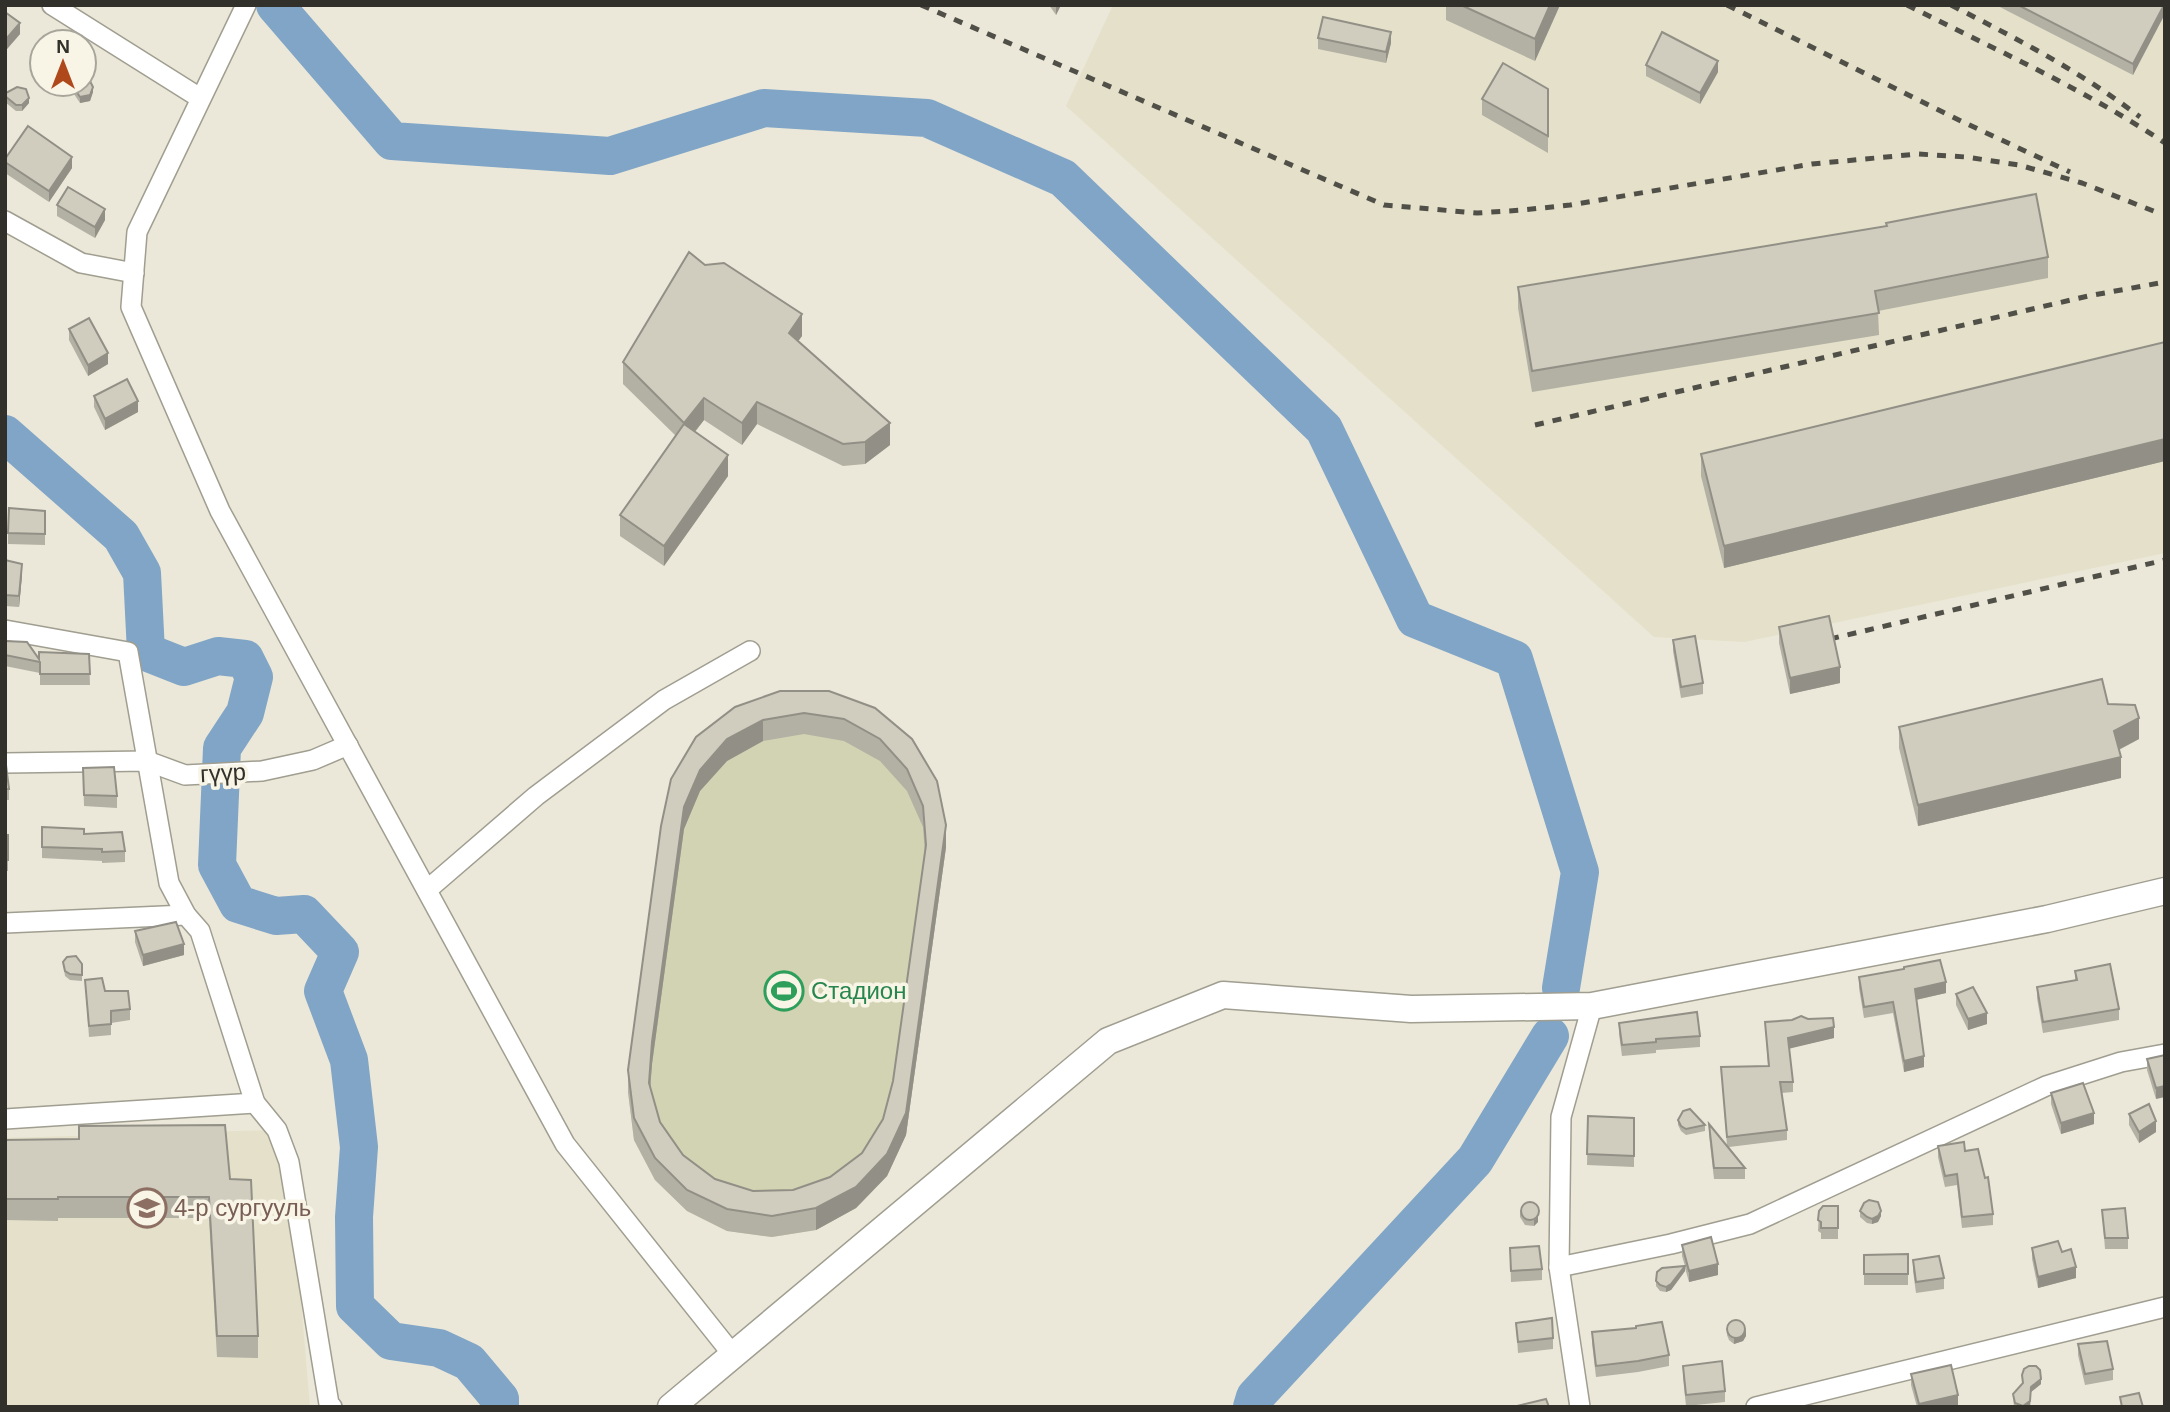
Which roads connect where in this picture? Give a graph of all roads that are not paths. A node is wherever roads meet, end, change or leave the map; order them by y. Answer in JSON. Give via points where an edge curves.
{"nodes":[{"id":1,"x":52,"y":5,"type":"edge"},
{"id":2,"x":246,"y":5,"type":"edge"},
{"id":3,"x":200,"y":98,"type":"junction"},
{"id":4,"x":5,"y":221,"type":"edge"},
{"id":5,"x":134,"y":273,"type":"junction"},
{"id":6,"x":5,"y":630,"type":"edge"},
{"id":7,"x":750,"y":651,"type":"dead end"},
{"id":8,"x":348,"y":745,"type":"junction"},
{"id":9,"x":147,"y":761,"type":"junction"},
{"id":10,"x":5,"y":764,"type":"edge"},
{"id":11,"x":427,"y":890,"type":"junction"},
{"id":12,"x":2165,"y":891,"type":"edge"},
{"id":13,"x":186,"y":915,"type":"junction"},
{"id":14,"x":5,"y":923,"type":"edge"},
{"id":15,"x":1592,"y":1006,"type":"junction"},
{"id":16,"x":2165,"y":1054,"type":"edge"},
{"id":17,"x":256,"y":1102,"type":"junction"},
{"id":18,"x":5,"y":1119,"type":"edge"},
{"id":19,"x":1559,"y":1267,"type":"junction"},
{"id":20,"x":2165,"y":1307,"type":"edge"},
{"id":21,"x":733,"y":1355,"type":"junction"},
{"id":22,"x":332,"y":1407,"type":"edge"},
{"id":23,"x":671,"y":1407,"type":"edge"},
{"id":24,"x":1580,"y":1407,"type":"edge"},
{"id":25,"x":1756,"y":1407,"type":"edge"}],
"edges":[{"from":1,"to":3,"type":"street"},
{"from":2,"to":3,"type":"street"},
{"from":3,"to":5,"type":"street","via":[[136,232]]},
{"from":4,"to":5,"type":"street","via":[[81,263]]},
{"from":5,"to":8,"type":"street","via":[[131,307],[220,511]]},
{"from":6,"to":9,"type":"street","via":[[128,652]]},
{"from":7,"to":11,"type":"street","via":[[664,700],[536,796]]},
{"from":8,"to":9,"type":"street","name":"гүүр","via":[[313,760],[262,771],[185,775]]},
{"from":8,"to":11,"type":"street"},
{"from":9,"to":10,"type":"street"},
{"from":9,"to":13,"type":"street","via":[[169,883]]},
{"from":11,"to":21,"type":"street","via":[[565,1144]]},
{"from":12,"to":15,"type":"street","via":[[2047,919]]},
{"from":13,"to":14,"type":"street"},
{"from":13,"to":17,"type":"street","via":[[200,930]]},
{"from":15,"to":19,"type":"street","via":[[1561,1117]]},
{"from":15,"to":21,"type":"street","via":[[1410,1009],[1223,995],[1108,1041]]},
{"from":16,"to":19,"type":"street","via":[[2121,1062],[2046,1086],[1750,1224]]},
{"from":17,"to":18,"type":"street"},
{"from":17,"to":22,"type":"street","via":[[276,1130],[289,1162]]},
{"from":19,"to":24,"type":"street"},
{"from":20,"to":25,"type":"street"},
{"from":21,"to":23,"type":"street"}]}
